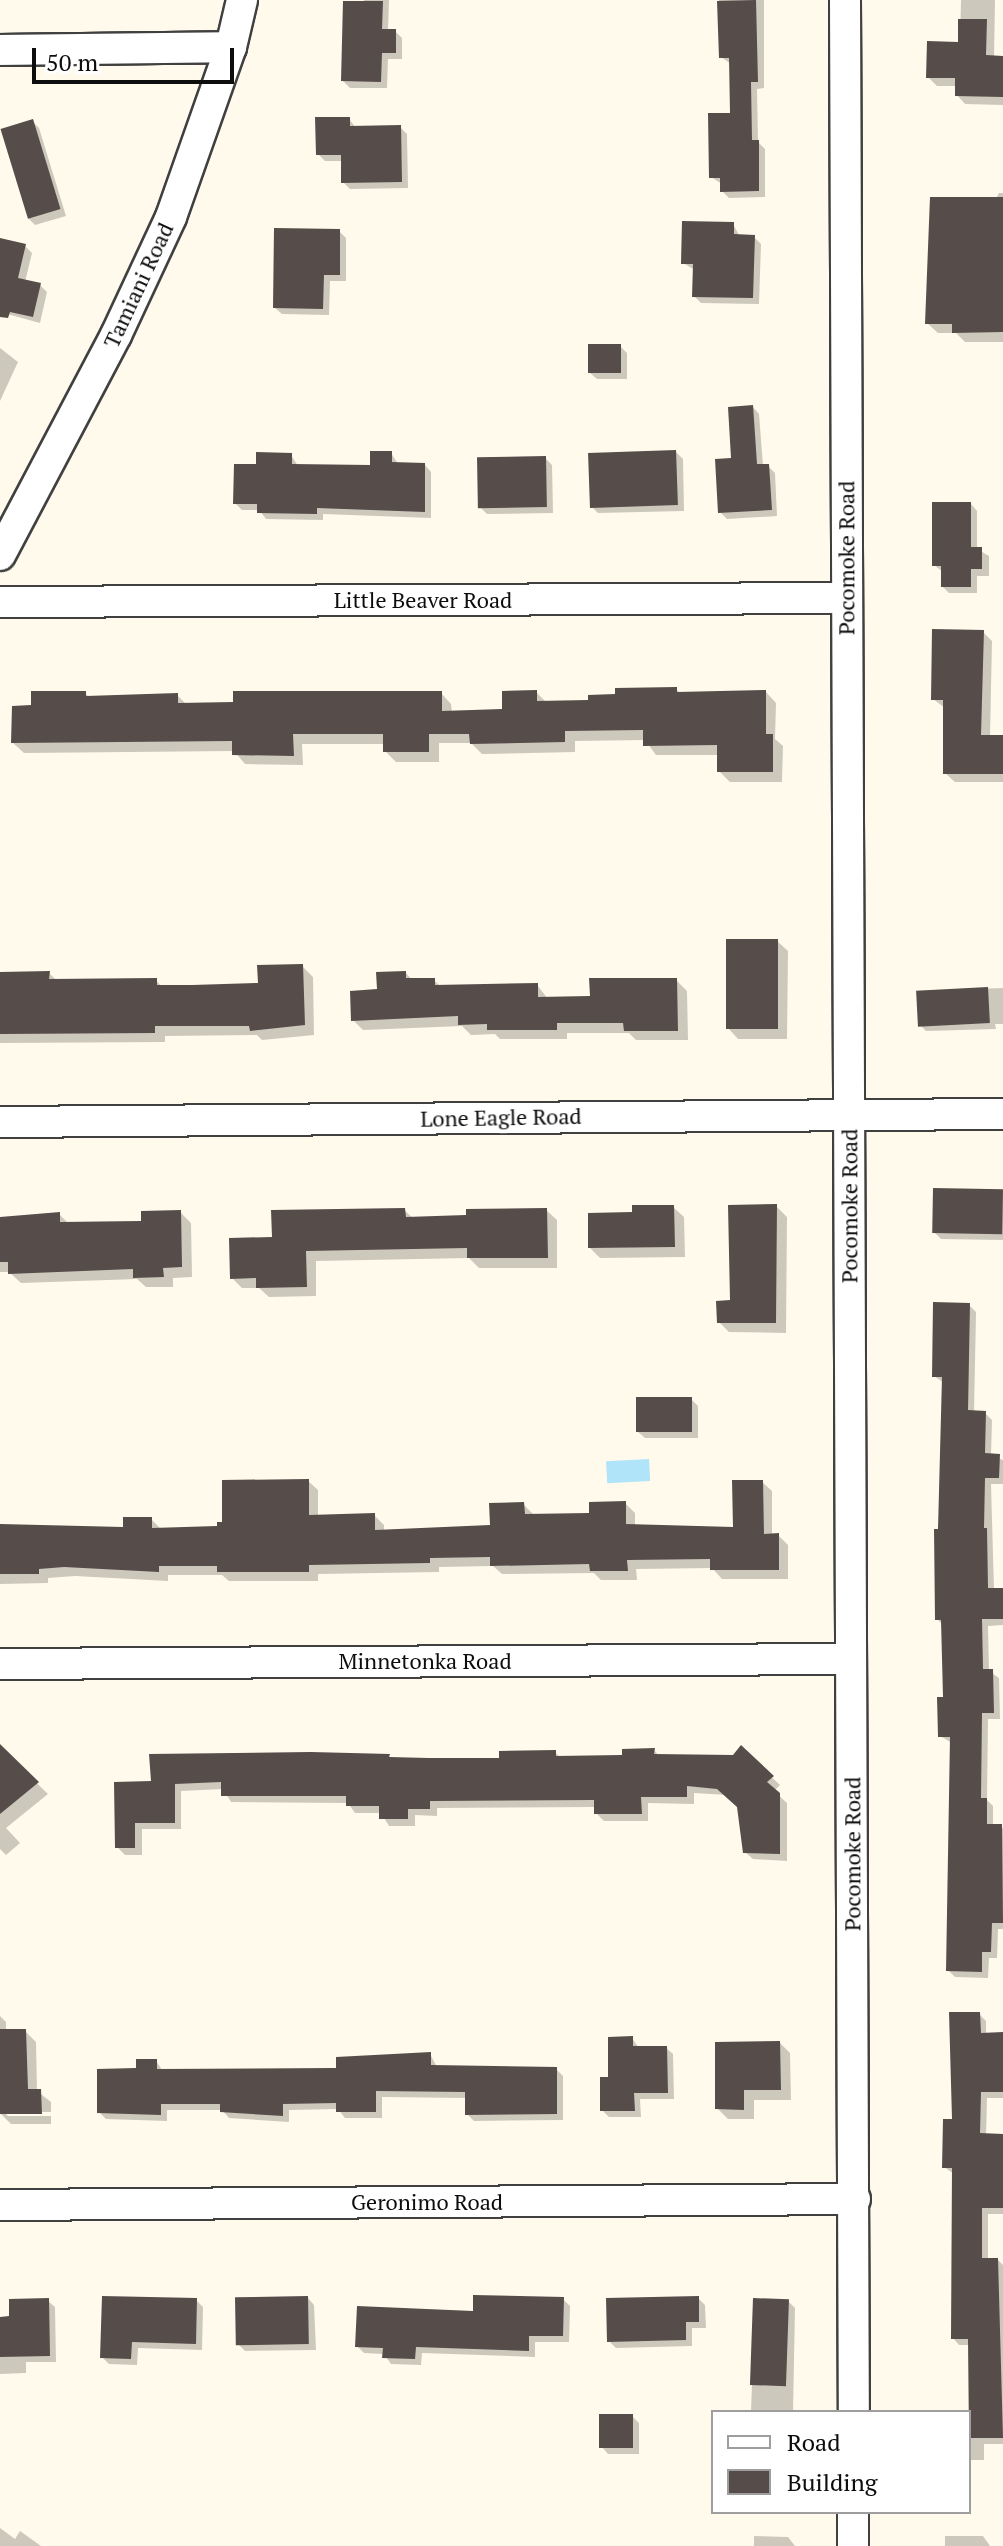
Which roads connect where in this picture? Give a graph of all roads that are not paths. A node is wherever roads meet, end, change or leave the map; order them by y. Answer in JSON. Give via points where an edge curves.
{"nodes":[{"id":1,"x":242,"y":0,"type":"edge"},
{"id":2,"x":845,"y":0,"type":"edge"},
{"id":3,"x":231,"y":47,"type":"junction"},
{"id":4,"x":0,"y":50,"type":"edge"},
{"id":5,"x":0,"y":555,"type":"edge"},
{"id":6,"x":846,"y":598,"type":"junction"},
{"id":7,"x":0,"y":602,"type":"edge"},
{"id":8,"x":1003,"y":1114,"type":"edge"},
{"id":9,"x":848,"y":1115,"type":"junction"},
{"id":10,"x":0,"y":1122,"type":"edge"},
{"id":11,"x":851,"y":1659,"type":"junction"},
{"id":12,"x":0,"y":1664,"type":"edge"},
{"id":13,"x":855,"y":2199,"type":"junction"},
{"id":14,"x":0,"y":2205,"type":"edge"},
{"id":15,"x":854,"y":2410,"type":"edge"},
{"id":16,"x":853,"y":2514,"type":"edge"},
{"id":17,"x":853,"y":2546,"type":"edge"}],
"edges":[{"from":1,"to":3,"type":"street","name":"Tamiani Road"},
{"from":2,"to":6,"type":"street","name":"Pocomoke Road"},
{"from":3,"to":4,"type":"street"},
{"from":3,"to":5,"type":"street","name":"Tamiani Road","via":[[171,217],[116,335]]},
{"from":6,"to":7,"type":"street","name":"Little Beaver Road"},
{"from":6,"to":9,"type":"street","name":"Pocomoke Road"},
{"from":8,"to":9,"type":"street","name":"Lone Eagle Road"},
{"from":9,"to":10,"type":"street","name":"Lone Eagle Road"},
{"from":9,"to":11,"type":"street","name":"Pocomoke Road"},
{"from":11,"to":12,"type":"street","name":"Minnetonka Road"},
{"from":11,"to":13,"type":"street","name":"Pocomoke Road"},
{"from":13,"to":14,"type":"street","name":"Geronimo Road"},
{"from":13,"to":15,"type":"street","name":"Pocomoke Road"},
{"from":16,"to":17,"type":"street"}]}
